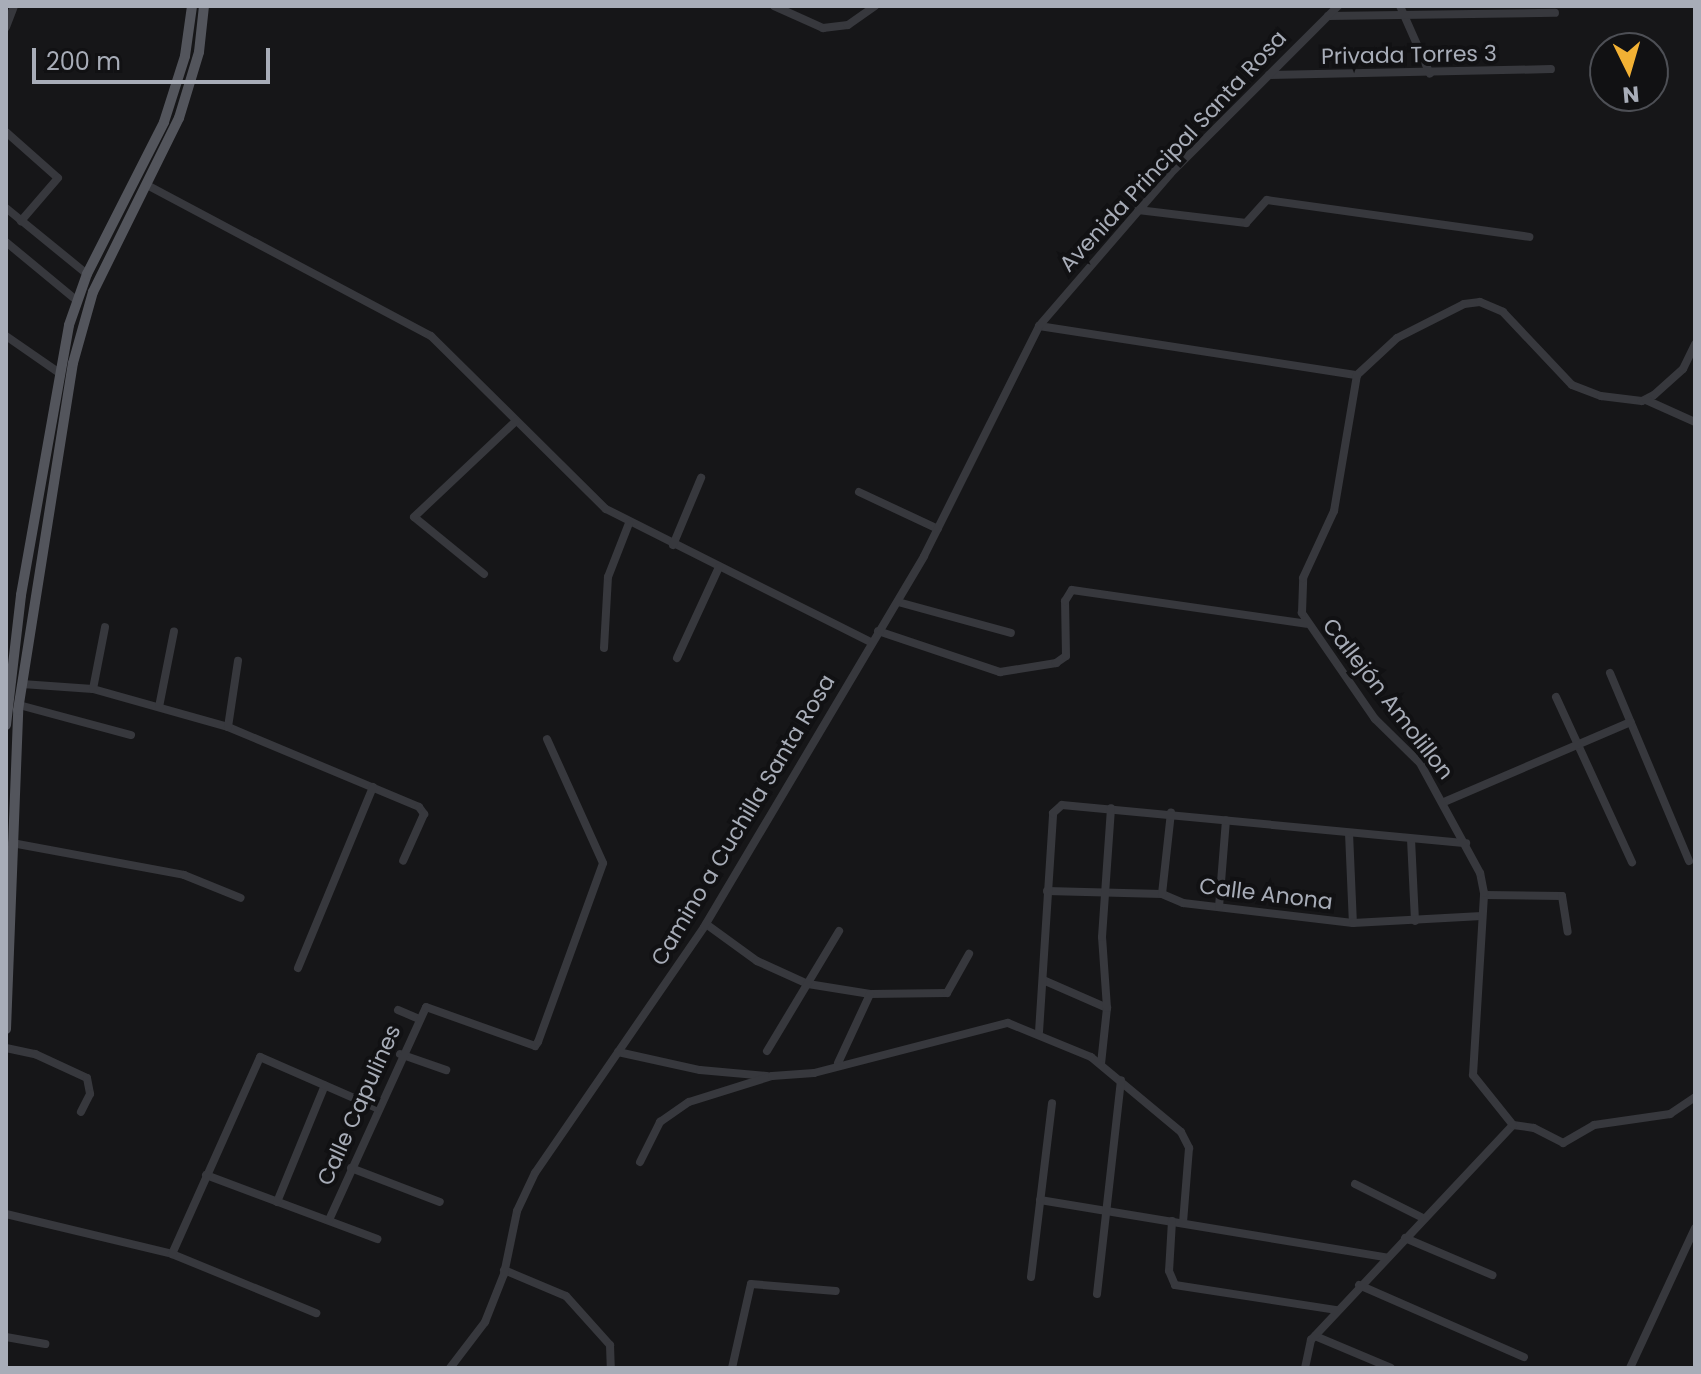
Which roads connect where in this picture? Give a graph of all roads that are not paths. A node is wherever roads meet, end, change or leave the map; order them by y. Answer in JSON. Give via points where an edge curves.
{"nodes":[{"id":1,"x":14,"y":6,"type":"edge"},
{"id":2,"x":192,"y":6,"type":"edge"},
{"id":3,"x":204,"y":6,"type":"edge"},
{"id":4,"x":774,"y":6,"type":"edge"},
{"id":5,"x":875,"y":6,"type":"edge"},
{"id":6,"x":1338,"y":6,"type":"edge"},
{"id":7,"x":1401,"y":10,"type":"edge"},
{"id":8,"x":1555,"y":13,"type":"dead end"},
{"id":9,"x":1328,"y":16,"type":"junction"},
{"id":10,"x":6,"y":27,"type":"edge"},
{"id":11,"x":1551,"y":69,"type":"dead end"},
{"id":12,"x":1430,"y":74,"type":"junction"},
{"id":13,"x":1269,"y":75,"type":"junction"},
{"id":14,"x":6,"y":132,"type":"edge"},
{"id":15,"x":147,"y":185,"type":"junction"},
{"id":16,"x":120,"y":207,"type":"junction"},
{"id":17,"x":6,"y":208,"type":"edge"},
{"id":18,"x":1138,"y":210,"type":"junction"},
{"id":19,"x":133,"y":214,"type":"junction"},
{"id":20,"x":21,"y":221,"type":"junction"},
{"id":21,"x":1529,"y":237,"type":"dead end"},
{"id":22,"x":7,"y":246,"type":"edge"},
{"id":23,"x":87,"y":274,"type":"junction"},
{"id":24,"x":76,"y":300,"type":"junction"},
{"id":25,"x":1039,"y":326,"type":"junction"},
{"id":26,"x":6,"y":336,"type":"edge"},
{"id":27,"x":1695,"y":344,"type":"edge"},
{"id":28,"x":58,"y":372,"type":"junction"},
{"id":29,"x":1357,"y":375,"type":"junction"},
{"id":30,"x":1646,"y":400,"type":"junction"},
{"id":31,"x":516,"y":421,"type":"junction"},
{"id":32,"x":1695,"y":422,"type":"edge"},
{"id":33,"x":701,"y":478,"type":"dead end"},
{"id":34,"x":859,"y":492,"type":"dead end"},
{"id":35,"x":629,"y":523,"type":"junction"},
{"id":36,"x":938,"y":529,"type":"junction"},
{"id":37,"x":673,"y":545,"type":"junction"},
{"id":38,"x":33,"y":557,"type":"junction"},
{"id":39,"x":719,"y":567,"type":"junction"},
{"id":40,"x":484,"y":574,"type":"dead end"},
{"id":41,"x":26,"y":596,"type":"junction"},
{"id":42,"x":898,"y":602,"type":"junction"},
{"id":43,"x":1307,"y":624,"type":"junction"},
{"id":44,"x":105,"y":627,"type":"dead end"},
{"id":45,"x":174,"y":631,"type":"dead end"},
{"id":46,"x":878,"y":631,"type":"junction"},
{"id":47,"x":1011,"y":633,"type":"dead end"},
{"id":48,"x":871,"y":642,"type":"junction"},
{"id":49,"x":604,"y":648,"type":"dead end"},
{"id":50,"x":677,"y":658,"type":"dead end"},
{"id":51,"x":238,"y":661,"type":"dead end"},
{"id":52,"x":9,"y":667,"type":"edge"},
{"id":53,"x":1610,"y":673,"type":"dead end"},
{"id":54,"x":22,"y":684,"type":"junction"},
{"id":55,"x":93,"y":689,"type":"junction"},
{"id":56,"x":1556,"y":697,"type":"dead end"},
{"id":57,"x":19,"y":705,"type":"junction"},
{"id":58,"x":159,"y":707,"type":"junction"},
{"id":59,"x":6,"y":709,"type":"edge"},
{"id":60,"x":1631,"y":722,"type":"junction"},
{"id":61,"x":6,"y":725,"type":"edge"},
{"id":62,"x":228,"y":727,"type":"junction"},
{"id":63,"x":131,"y":735,"type":"dead end"},
{"id":64,"x":547,"y":739,"type":"dead end"},
{"id":65,"x":1577,"y":746,"type":"junction"},
{"id":66,"x":373,"y":787,"type":"junction"},
{"id":67,"x":1444,"y":802,"type":"junction"},
{"id":68,"x":1111,"y":808,"type":"junction"},
{"id":69,"x":1171,"y":812,"type":"junction"},
{"id":70,"x":1226,"y":820,"type":"junction"},
{"id":71,"x":1349,"y":833,"type":"junction"},
{"id":72,"x":1411,"y":839,"type":"junction"},
{"id":73,"x":12,"y":843,"type":"junction"},
{"id":74,"x":1466,"y":843,"type":"junction"},
{"id":75,"x":403,"y":861,"type":"dead end"},
{"id":76,"x":1689,"y":861,"type":"dead end"},
{"id":77,"x":1632,"y":862,"type":"dead end"},
{"id":78,"x":1047,"y":891,"type":"junction"},
{"id":79,"x":1109,"y":891,"type":"junction"},
{"id":80,"x":1162,"y":894,"type":"junction"},
{"id":81,"x":1484,"y":895,"type":"junction"},
{"id":82,"x":241,"y":898,"type":"dead end"},
{"id":83,"x":1219,"y":907,"type":"junction"},
{"id":84,"x":1482,"y":916,"type":"junction"},
{"id":85,"x":1415,"y":921,"type":"junction"},
{"id":86,"x":1353,"y":923,"type":"junction"},
{"id":87,"x":706,"y":924,"type":"junction"},
{"id":88,"x":839,"y":931,"type":"dead end"},
{"id":89,"x":1568,"y":932,"type":"dead end"},
{"id":90,"x":969,"y":954,"type":"dead end"},
{"id":91,"x":298,"y":968,"type":"dead end"},
{"id":92,"x":1043,"y":980,"type":"junction"},
{"id":93,"x":808,"y":984,"type":"junction"},
{"id":94,"x":870,"y":994,"type":"junction"},
{"id":95,"x":1107,"y":1008,"type":"junction"},
{"id":96,"x":398,"y":1010,"type":"dead end"},
{"id":97,"x":417,"y":1018,"type":"junction"},
{"id":98,"x":6,"y":1029,"type":"edge"},
{"id":99,"x":1039,"y":1032,"type":"junction"},
{"id":100,"x":6,"y":1048,"type":"edge"},
{"id":101,"x":767,"y":1051,"type":"dead end"},
{"id":102,"x":618,"y":1052,"type":"junction"},
{"id":103,"x":400,"y":1054,"type":"junction"},
{"id":104,"x":838,"y":1063,"type":"junction"},
{"id":105,"x":1101,"y":1064,"type":"junction"},
{"id":106,"x":446,"y":1070,"type":"dead end"},
{"id":107,"x":772,"y":1076,"type":"junction"},
{"id":108,"x":1121,"y":1080,"type":"junction"},
{"id":109,"x":325,"y":1085,"type":"junction"},
{"id":110,"x":1695,"y":1097,"type":"edge"},
{"id":111,"x":1052,"y":1103,"type":"dead end"},
{"id":112,"x":377,"y":1108,"type":"junction"},
{"id":113,"x":81,"y":1112,"type":"dead end"},
{"id":114,"x":1513,"y":1125,"type":"junction"},
{"id":115,"x":640,"y":1162,"type":"dead end"},
{"id":116,"x":351,"y":1168,"type":"junction"},
{"id":117,"x":206,"y":1175,"type":"junction"},
{"id":118,"x":1355,"y":1184,"type":"dead end"},
{"id":119,"x":1040,"y":1200,"type":"junction"},
{"id":120,"x":277,"y":1202,"type":"junction"},
{"id":121,"x":440,"y":1202,"type":"dead end"},
{"id":122,"x":1107,"y":1210,"type":"junction"},
{"id":123,"x":6,"y":1214,"type":"edge"},
{"id":124,"x":1423,"y":1218,"type":"junction"},
{"id":125,"x":329,"y":1220,"type":"junction"},
{"id":126,"x":1172,"y":1221,"type":"junction"},
{"id":127,"x":1183,"y":1223,"type":"junction"},
{"id":128,"x":1695,"y":1228,"type":"edge"},
{"id":129,"x":1405,"y":1238,"type":"junction"},
{"id":130,"x":377,"y":1239,"type":"dead end"},
{"id":131,"x":172,"y":1254,"type":"junction"},
{"id":132,"x":1386,"y":1257,"type":"junction"},
{"id":133,"x":504,"y":1270,"type":"junction"},
{"id":134,"x":1492,"y":1275,"type":"dead end"},
{"id":135,"x":1031,"y":1277,"type":"dead end"},
{"id":136,"x":1359,"y":1285,"type":"junction"},
{"id":137,"x":836,"y":1291,"type":"dead end"},
{"id":138,"x":1097,"y":1294,"type":"dead end"},
{"id":139,"x":1337,"y":1310,"type":"junction"},
{"id":140,"x":316,"y":1313,"type":"dead end"},
{"id":141,"x":1315,"y":1336,"type":"junction"},
{"id":142,"x":6,"y":1337,"type":"edge"},
{"id":143,"x":45,"y":1344,"type":"dead end"},
{"id":144,"x":1524,"y":1357,"type":"dead end"},
{"id":145,"x":1381,"y":1366,"type":"edge"},
{"id":146,"x":450,"y":1368,"type":"edge"},
{"id":147,"x":611,"y":1368,"type":"edge"},
{"id":148,"x":732,"y":1368,"type":"edge"},
{"id":149,"x":1305,"y":1368,"type":"edge"},
{"id":150,"x":1391,"y":1368,"type":"edge"},
{"id":151,"x":1630,"y":1368,"type":"edge"}],
"edges":[{"from":1,"to":10,"type":"street"},
{"from":2,"to":16,"type":"main road","via":[[175,92]]},
{"from":3,"to":15,"type":"main road","via":[[191,84]]},
{"from":4,"to":5,"type":"street","via":[[823,28],[848,25]]},
{"from":6,"to":9,"type":"street","name":"Avenida Principal Santa Rosa"},
{"from":7,"to":8,"type":"street"},
{"from":7,"to":9,"type":"street"},
{"from":7,"to":12,"type":"street"},
{"from":9,"to":13,"type":"street","name":"Avenida Principal Santa Rosa"},
{"from":11,"to":12,"type":"street","name":"Privada Torres 3"},
{"from":12,"to":13,"type":"street","name":"Privada Torres 3"},
{"from":13,"to":18,"type":"street","name":"Avenida Principal Santa Rosa"},
{"from":14,"to":20,"type":"street","via":[[58,178]]},
{"from":15,"to":19,"type":"main road"},
{"from":15,"to":31,"type":"street","via":[[431,336]]},
{"from":16,"to":19,"type":"main road"},
{"from":16,"to":23,"type":"main road"},
{"from":17,"to":20,"type":"street"},
{"from":18,"to":21,"type":"street","via":[[1246,223],[1267,200]]},
{"from":18,"to":25,"type":"street","name":"Avenida Principal Santa Rosa"},
{"from":19,"to":38,"type":"main road","via":[[79,331]]},
{"from":20,"to":23,"type":"street"},
{"from":22,"to":24,"type":"street"},
{"from":23,"to":24,"type":"main road"},
{"from":24,"to":28,"type":"main road"},
{"from":25,"to":29,"type":"street"},
{"from":25,"to":36,"type":"street","name":"Camino a Cuchilla Santa Rosa"},
{"from":26,"to":28,"type":"street"},
{"from":27,"to":30,"type":"street","via":[[1670,384]]},
{"from":28,"to":38,"type":"main road"},
{"from":29,"to":30,"type":"street","via":[[1397,338],[1464,304],[1480,302],[1503,312],[1572,385],[1601,396]]},
{"from":29,"to":43,"type":"street","name":"Callejón Amolillon","via":[[1334,511],[1301,589]]},
{"from":30,"to":32,"type":"street"},
{"from":31,"to":35,"type":"street","via":[[606,509]]},
{"from":31,"to":40,"type":"street","via":[[414,517]]},
{"from":33,"to":37,"type":"street"},
{"from":34,"to":36,"type":"street"},
{"from":35,"to":37,"type":"street"},
{"from":35,"to":49,"type":"street","via":[[608,577]]},
{"from":36,"to":42,"type":"street","name":"Camino a Cuchilla Santa Rosa"},
{"from":37,"to":39,"type":"street"},
{"from":38,"to":41,"type":"main road"},
{"from":39,"to":48,"type":"street"},
{"from":39,"to":50,"type":"street"},
{"from":41,"to":52,"type":"main road"},
{"from":41,"to":54,"type":"main road"},
{"from":42,"to":46,"type":"street","name":"Camino a Cuchilla Santa Rosa"},
{"from":42,"to":47,"type":"street"},
{"from":43,"to":46,"type":"street","via":[[1072,590],[1065,601],[1066,656],[1056,663],[1000,672]]},
{"from":43,"to":67,"type":"street","name":"Callejón Amolillon","via":[[1375,719],[1420,763]]},
{"from":44,"to":55,"type":"street"},
{"from":45,"to":58,"type":"street"},
{"from":46,"to":48,"type":"street","name":"Camino a Cuchilla Santa Rosa"},
{"from":48,"to":87,"type":"street","name":"Camino a Cuchilla Santa Rosa"},
{"from":51,"to":62,"type":"street"},
{"from":52,"to":59,"type":"main road"},
{"from":53,"to":60,"type":"street"},
{"from":54,"to":55,"type":"street"},
{"from":54,"to":57,"type":"main road"},
{"from":55,"to":58,"type":"street"},
{"from":56,"to":65,"type":"street"},
{"from":57,"to":63,"type":"street"},
{"from":57,"to":73,"type":"main road"},
{"from":58,"to":62,"type":"street"},
{"from":59,"to":61,"type":"main road"},
{"from":60,"to":65,"type":"street"},
{"from":60,"to":76,"type":"street"},
{"from":62,"to":66,"type":"street"},
{"from":64,"to":97,"type":"street","name":"Calle Capulines","via":[[603,863],[535,1046],[426,1007]]},
{"from":65,"to":67,"type":"street"},
{"from":65,"to":77,"type":"street"},
{"from":66,"to":75,"type":"street","via":[[423,810]]},
{"from":66,"to":91,"type":"street"},
{"from":67,"to":74,"type":"street","name":"Callejón Amolillon"},
{"from":68,"to":69,"type":"street"},
{"from":68,"to":78,"type":"street","via":[[1056,808]]},
{"from":68,"to":79,"type":"street"},
{"from":69,"to":70,"type":"street"},
{"from":69,"to":80,"type":"street"},
{"from":70,"to":71,"type":"street"},
{"from":70,"to":83,"type":"street"},
{"from":71,"to":72,"type":"street"},
{"from":71,"to":86,"type":"street"},
{"from":72,"to":74,"type":"street"},
{"from":72,"to":85,"type":"street"},
{"from":73,"to":82,"type":"street","via":[[184,875]]},
{"from":73,"to":98,"type":"main road"},
{"from":74,"to":81,"type":"street","name":"Callejón Amolillon"},
{"from":78,"to":79,"type":"street","name":"Calle Anona"},
{"from":78,"to":92,"type":"street"},
{"from":79,"to":80,"type":"street","name":"Calle Anona"},
{"from":79,"to":95,"type":"street","via":[[1102,937]]},
{"from":80,"to":83,"type":"street","name":"Calle Anona"},
{"from":81,"to":84,"type":"street","name":"Callejón Amolillon"},
{"from":81,"to":89,"type":"street","via":[[1562,896]]},
{"from":83,"to":86,"type":"street","name":"Calle Anona"},
{"from":84,"to":85,"type":"street","name":"Calle Anona"},
{"from":84,"to":114,"type":"street","name":"Callejón Amolillon","via":[[1473,1075]]},
{"from":85,"to":86,"type":"street","name":"Calle Anona"},
{"from":87,"to":93,"type":"street","via":[[757,961]]},
{"from":87,"to":102,"type":"street","name":"Camino a Cuchilla Santa Rosa"},
{"from":88,"to":93,"type":"street"},
{"from":90,"to":94,"type":"street","via":[[947,993]]},
{"from":92,"to":95,"type":"street"},
{"from":92,"to":99,"type":"street"},
{"from":93,"to":94,"type":"street"},
{"from":93,"to":101,"type":"street"},
{"from":94,"to":104,"type":"street"},
{"from":95,"to":105,"type":"street"},
{"from":96,"to":97,"type":"street"},
{"from":97,"to":103,"type":"street","name":"Calle Capulines"},
{"from":99,"to":104,"type":"street","via":[[1008,1023],[992,1025]]},
{"from":99,"to":105,"type":"street"},
{"from":100,"to":113,"type":"street","via":[[35,1054],[87,1078],[90,1094]]},
{"from":102,"to":107,"type":"street","via":[[700,1070]]},
{"from":102,"to":133,"type":"street","name":"Camino a Cuchilla Santa Rosa","via":[[535,1173],[517,1211]]},
{"from":103,"to":106,"type":"street"},
{"from":103,"to":112,"type":"street","name":"Calle Capulines"},
{"from":104,"to":107,"type":"street","via":[[814,1073]]},
{"from":105,"to":108,"type":"street"},
{"from":107,"to":115,"type":"street","via":[[672,1110]]},
{"from":108,"to":122,"type":"street"},
{"from":108,"to":127,"type":"street","via":[[1186,1140]]},
{"from":109,"to":112,"type":"street"},
{"from":109,"to":117,"type":"street","via":[[260,1057]]},
{"from":109,"to":120,"type":"street"},
{"from":110,"to":114,"type":"street","via":[[1670,1114],[1594,1125],[1563,1143],[1534,1128]]},
{"from":111,"to":119,"type":"street"},
{"from":112,"to":116,"type":"street","name":"Calle Capulines"},
{"from":114,"to":124,"type":"street"},
{"from":116,"to":121,"type":"street"},
{"from":116,"to":125,"type":"street","name":"Calle Capulines"},
{"from":117,"to":120,"type":"street"},
{"from":117,"to":131,"type":"street"},
{"from":118,"to":124,"type":"street"},
{"from":119,"to":122,"type":"street"},
{"from":119,"to":135,"type":"street"},
{"from":120,"to":125,"type":"street"},
{"from":122,"to":126,"type":"street"},
{"from":122,"to":138,"type":"street"},
{"from":123,"to":131,"type":"street"},
{"from":124,"to":129,"type":"street"},
{"from":125,"to":130,"type":"street"},
{"from":126,"to":127,"type":"street"},
{"from":126,"to":139,"type":"street","via":[[1169,1271],[1175,1285]]},
{"from":127,"to":132,"type":"street"},
{"from":128,"to":151,"type":"street"},
{"from":129,"to":132,"type":"street"},
{"from":129,"to":134,"type":"street"},
{"from":131,"to":140,"type":"street"},
{"from":132,"to":136,"type":"street"},
{"from":133,"to":146,"type":"street","name":"Camino a Cuchilla Santa Rosa","via":[[485,1322]]},
{"from":133,"to":147,"type":"street","via":[[566,1296],[610,1345]]},
{"from":136,"to":139,"type":"street"},
{"from":136,"to":144,"type":"street"},
{"from":137,"to":148,"type":"street","via":[[751,1284]]},
{"from":139,"to":141,"type":"street"},
{"from":141,"to":145,"type":"street"},
{"from":141,"to":149,"type":"street"},
{"from":142,"to":143,"type":"street"},
{"from":145,"to":150,"type":"street"}]}
